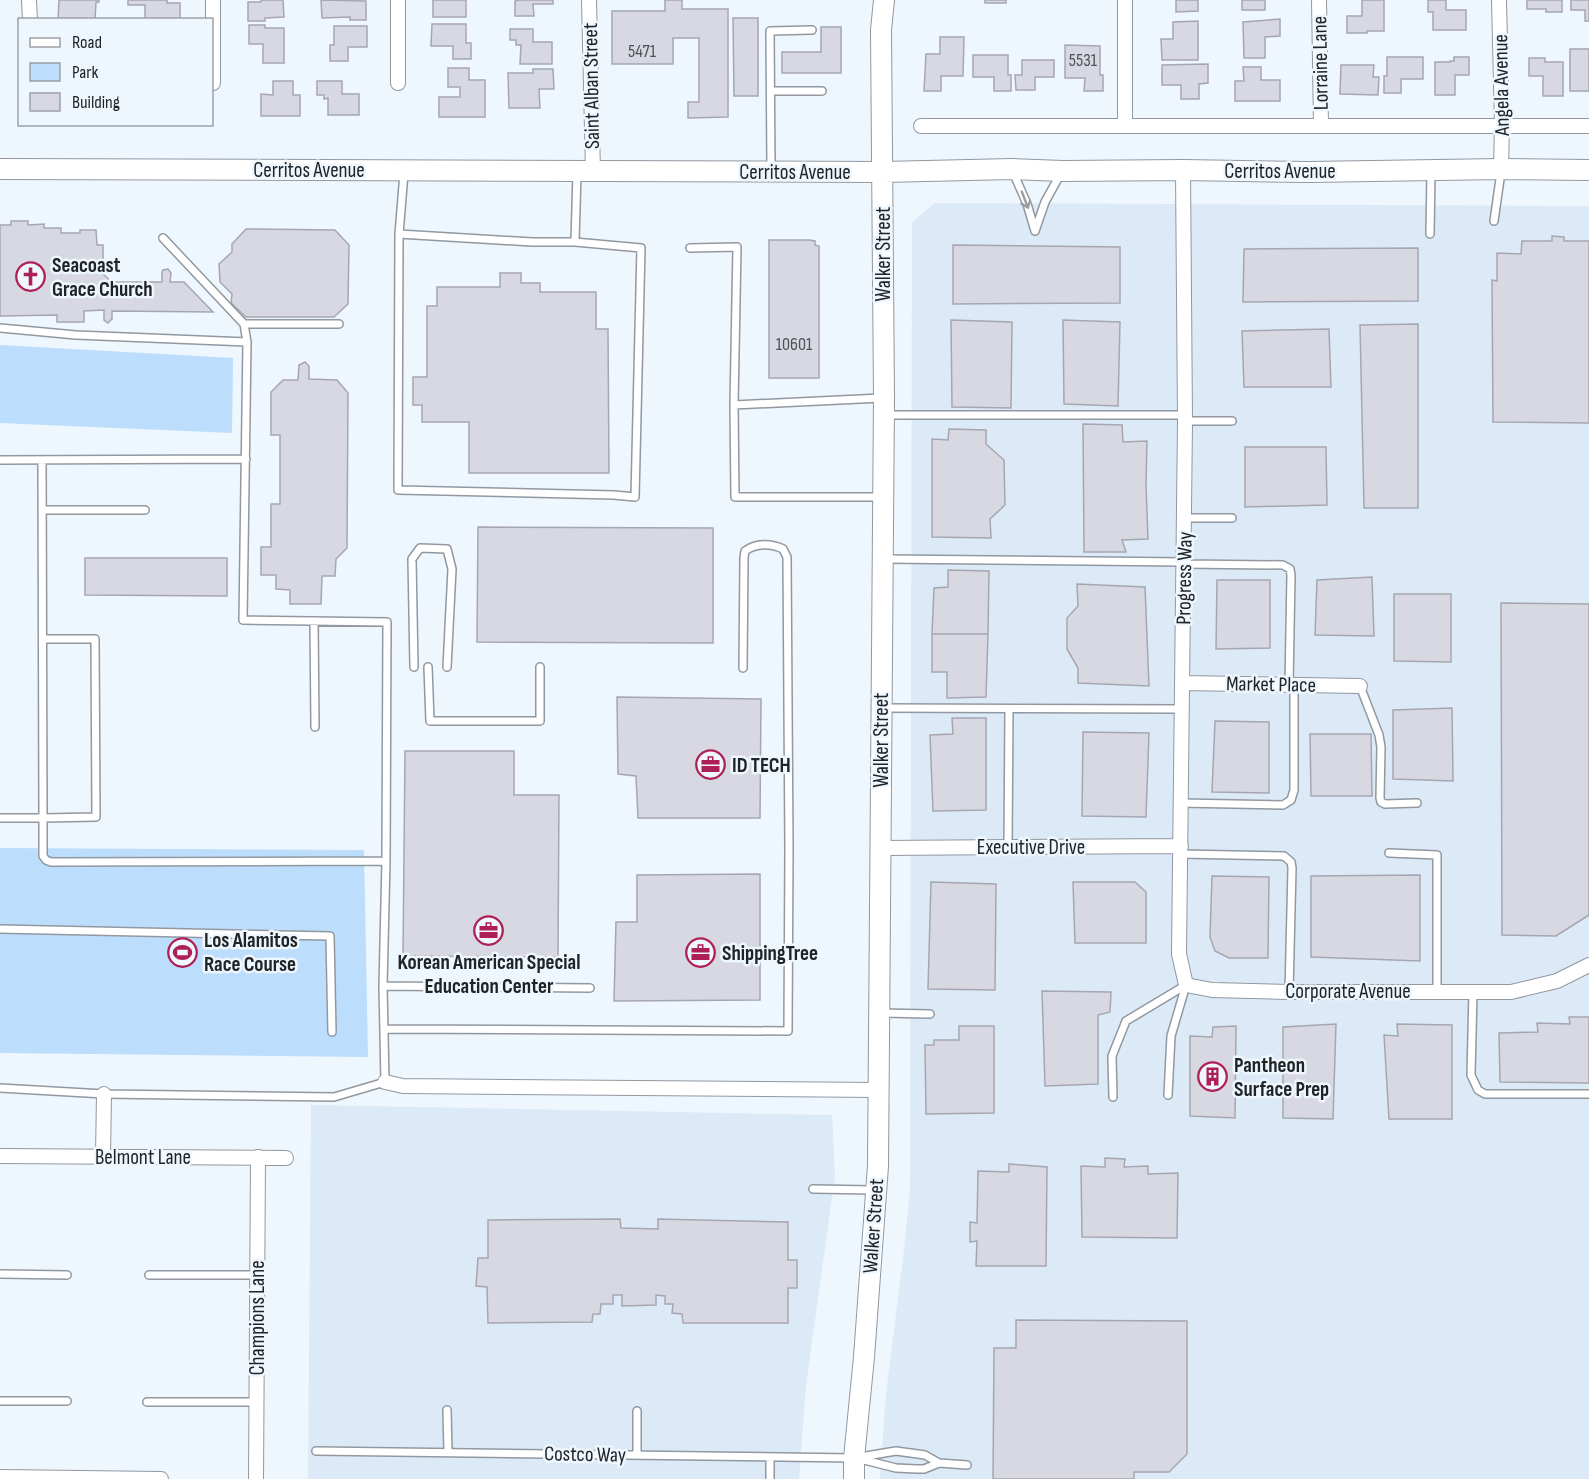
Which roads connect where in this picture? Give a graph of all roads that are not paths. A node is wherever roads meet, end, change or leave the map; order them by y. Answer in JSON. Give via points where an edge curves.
{"nodes":[{"id":1,"x":30,"y":0,"type":"edge"},
{"id":2,"x":213,"y":0,"type":"edge"},
{"id":3,"x":398,"y":0,"type":"edge"},
{"id":4,"x":589,"y":0,"type":"edge"},
{"id":5,"x":884,"y":0,"type":"edge"},
{"id":6,"x":1125,"y":0,"type":"edge"},
{"id":7,"x":1319,"y":0,"type":"edge"},
{"id":8,"x":1499,"y":0,"type":"edge"},
{"id":9,"x":30,"y":18,"type":"edge"},
{"id":10,"x":812,"y":30,"type":"dead end"},
{"id":11,"x":213,"y":83,"type":"edge"},
{"id":12,"x":398,"y":83,"type":"dead end"},
{"id":13,"x":771,"y":91,"type":"junction"},
{"id":14,"x":822,"y":91,"type":"dead end"},
{"id":15,"x":1502,"y":125,"type":"junction"},
{"id":16,"x":921,"y":126,"type":"dead end"},
{"id":17,"x":1125,"y":126,"type":"junction"},
{"id":18,"x":1321,"y":126,"type":"junction"},
{"id":19,"x":1589,"y":126,"type":"edge"},
{"id":20,"x":0,"y":169,"type":"edge"},
{"id":21,"x":1012,"y":169,"type":"junction"},
{"id":22,"x":1501,"y":169,"type":"junction"},
{"id":23,"x":1183,"y":170,"type":"junction"},
{"id":24,"x":1589,"y":170,"type":"edge"},
{"id":25,"x":404,"y":171,"type":"junction"},
{"id":26,"x":585,"y":171,"type":"junction"},
{"id":27,"x":1063,"y":171,"type":"junction"},
{"id":28,"x":1431,"y":171,"type":"junction"},
{"id":29,"x":771,"y":172,"type":"junction"},
{"id":30,"x":883,"y":172,"type":"junction"},
{"id":31,"x":1494,"y":221,"type":"dead end"},
{"id":32,"x":399,"y":234,"type":"junction"},
{"id":33,"x":1430,"y":234,"type":"dead end"},
{"id":34,"x":163,"y":238,"type":"dead end"},
{"id":35,"x":575,"y":242,"type":"junction"},
{"id":36,"x":690,"y":248,"type":"dead end"},
{"id":37,"x":244,"y":324,"type":"junction"},
{"id":38,"x":339,"y":324,"type":"dead end"},
{"id":39,"x":0,"y":328,"type":"edge"},
{"id":40,"x":247,"y":342,"type":"junction"},
{"id":41,"x":734,"y":405,"type":"junction"},
{"id":42,"x":883,"y":406,"type":"junction"},
{"id":43,"x":1185,"y":418,"type":"junction"},
{"id":44,"x":1232,"y":421,"type":"dead end"},
{"id":45,"x":246,"y":459,"type":"junction"},
{"id":46,"x":0,"y":460,"type":"edge"},
{"id":47,"x":42,"y":460,"type":"junction"},
{"id":48,"x":882,"y":497,"type":"junction"},
{"id":49,"x":42,"y":510,"type":"junction"},
{"id":50,"x":145,"y":510,"type":"dead end"},
{"id":51,"x":1185,"y":518,"type":"junction"},
{"id":52,"x":1232,"y":518,"type":"dead end"},
{"id":53,"x":882,"y":559,"type":"junction"},
{"id":54,"x":1184,"y":563,"type":"junction"},
{"id":55,"x":314,"y":621,"type":"junction"},
{"id":56,"x":42,"y":639,"type":"junction"},
{"id":57,"x":414,"y":667,"type":"dead end"},
{"id":58,"x":428,"y":667,"type":"dead end"},
{"id":59,"x":447,"y":667,"type":"dead end"},
{"id":60,"x":540,"y":667,"type":"dead end"},
{"id":61,"x":742,"y":668,"type":"dead end"},
{"id":62,"x":1183,"y":682,"type":"junction"},
{"id":63,"x":1291,"y":685,"type":"junction"},
{"id":64,"x":1360,"y":686,"type":"joint"},
{"id":65,"x":881,"y":708,"type":"junction"},
{"id":66,"x":1009,"y":708,"type":"junction"},
{"id":67,"x":1182,"y":709,"type":"junction"},
{"id":68,"x":315,"y":727,"type":"dead end"},
{"id":69,"x":1181,"y":803,"type":"junction"},
{"id":70,"x":1417,"y":803,"type":"dead end"},
{"id":71,"x":0,"y":818,"type":"edge"},
{"id":72,"x":43,"y":818,"type":"junction"},
{"id":73,"x":881,"y":848,"type":"junction"},
{"id":74,"x":1008,"y":848,"type":"junction"},
{"id":75,"x":1181,"y":850,"type":"junction"},
{"id":76,"x":1389,"y":853,"type":"dead end"},
{"id":77,"x":386,"y":861,"type":"junction"},
{"id":78,"x":0,"y":929,"type":"edge"},
{"id":79,"x":1589,"y":965,"type":"edge"},
{"id":80,"x":1186,"y":985,"type":"junction"},
{"id":81,"x":383,"y":986,"type":"junction"},
{"id":82,"x":590,"y":988,"type":"dead end"},
{"id":83,"x":1437,"y":991,"type":"junction"},
{"id":84,"x":1289,"y":992,"type":"junction"},
{"id":85,"x":1473,"y":992,"type":"junction"},
{"id":86,"x":879,"y":1013,"type":"junction"},
{"id":87,"x":930,"y":1014,"type":"dead end"},
{"id":88,"x":385,"y":1029,"type":"junction"},
{"id":89,"x":332,"y":1032,"type":"dead end"},
{"id":90,"x":386,"y":1082,"type":"junction"},
{"id":91,"x":0,"y":1088,"type":"edge"},
{"id":92,"x":878,"y":1090,"type":"junction"},
{"id":93,"x":104,"y":1094,"type":"junction"},
{"id":94,"x":1589,"y":1094,"type":"edge"},
{"id":95,"x":1168,"y":1095,"type":"dead end"},
{"id":96,"x":1113,"y":1097,"type":"dead end"},
{"id":97,"x":0,"y":1156,"type":"edge"},
{"id":98,"x":103,"y":1157,"type":"junction"},
{"id":99,"x":258,"y":1157,"type":"junction"},
{"id":100,"x":286,"y":1158,"type":"dead end"},
{"id":101,"x":813,"y":1189,"type":"dead end"},
{"id":102,"x":876,"y":1190,"type":"junction"},
{"id":103,"x":0,"y":1274,"type":"edge"},
{"id":104,"x":67,"y":1275,"type":"dead end"},
{"id":105,"x":149,"y":1275,"type":"dead end"},
{"id":106,"x":257,"y":1275,"type":"junction"},
{"id":107,"x":0,"y":1401,"type":"edge"},
{"id":108,"x":67,"y":1401,"type":"dead end"},
{"id":109,"x":147,"y":1402,"type":"dead end"},
{"id":110,"x":256,"y":1402,"type":"junction"},
{"id":111,"x":447,"y":1410,"type":"dead end"},
{"id":112,"x":637,"y":1411,"type":"dead end"},
{"id":113,"x":316,"y":1451,"type":"dead end"},
{"id":114,"x":448,"y":1452,"type":"junction"},
{"id":115,"x":637,"y":1455,"type":"junction"},
{"id":116,"x":770,"y":1457,"type":"junction"},
{"id":117,"x":854,"y":1458,"type":"junction"},
{"id":118,"x":939,"y":1463,"type":"junction"},
{"id":119,"x":967,"y":1465,"type":"dead end"},
{"id":120,"x":0,"y":1477,"type":"edge"},
{"id":121,"x":27,"y":1478,"type":"edge"},
{"id":122,"x":161,"y":1479,"type":"edge"},
{"id":123,"x":256,"y":1479,"type":"edge"},
{"id":124,"x":770,"y":1479,"type":"edge"},
{"id":125,"x":854,"y":1479,"type":"edge"}],
"edges":[{"from":1,"to":9,"type":"street"},
{"from":2,"to":11,"type":"street"},
{"from":3,"to":12,"type":"street"},
{"from":4,"to":26,"type":"street","name":"Saint Alban Street"},
{"from":5,"to":30,"type":"main road","name":"Walker Street"},
{"from":6,"to":17,"type":"street"},
{"from":7,"to":18,"type":"street","name":"Lorraine Lane"},
{"from":8,"to":15,"type":"street","name":"Angela Avenue"},
{"from":10,"to":13,"type":"lane","via":[[770,31]]},
{"from":13,"to":14,"type":"lane"},
{"from":13,"to":29,"type":"lane"},
{"from":15,"to":18,"type":"street"},
{"from":15,"to":19,"type":"street"},
{"from":15,"to":22,"type":"street","name":"Angela Avenue"},
{"from":16,"to":17,"type":"street"},
{"from":17,"to":18,"type":"street"},
{"from":20,"to":25,"type":"main road","name":"Cerritos Avenue"},
{"from":21,"to":27,"type":"main road","name":"Cerritos Avenue"},
{"from":21,"to":27,"type":"lane","one_way":true,"via":[[1035,231],[1045,202]]},
{"from":21,"to":30,"type":"main road","name":"Cerritos Avenue"},
{"from":22,"to":24,"type":"main road","name":"Cerritos Avenue"},
{"from":22,"to":28,"type":"main road","name":"Cerritos Avenue"},
{"from":22,"to":31,"type":"lane"},
{"from":23,"to":27,"type":"main road","name":"Cerritos Avenue"},
{"from":23,"to":28,"type":"main road","name":"Cerritos Avenue"},
{"from":23,"to":43,"type":"street","name":"Progress Way"},
{"from":25,"to":26,"type":"main road","name":"Cerritos Avenue"},
{"from":25,"to":32,"type":"lane"},
{"from":26,"to":29,"type":"main road","name":"Cerritos Avenue"},
{"from":26,"to":35,"type":"lane"},
{"from":28,"to":33,"type":"lane"},
{"from":29,"to":30,"type":"main road","name":"Cerritos Avenue"},
{"from":30,"to":42,"type":"main road","name":"Walker Street"},
{"from":32,"to":35,"type":"lane"},
{"from":32,"to":35,"type":"lane","via":[[398,490],[635,497],[641,248]]},
{"from":34,"to":37,"type":"lane"},
{"from":36,"to":41,"type":"lane","via":[[736,247]]},
{"from":37,"to":38,"type":"lane"},
{"from":37,"to":40,"type":"lane"},
{"from":39,"to":40,"type":"lane"},
{"from":40,"to":45,"type":"lane"},
{"from":41,"to":42,"type":"lane"},
{"from":41,"to":48,"type":"lane","via":[[735,497]]},
{"from":42,"to":43,"type":"lane"},
{"from":42,"to":48,"type":"main road","name":"Walker Street"},
{"from":43,"to":44,"type":"lane"},
{"from":43,"to":51,"type":"street","name":"Progress Way"},
{"from":45,"to":47,"type":"lane"},
{"from":45,"to":55,"type":"lane","via":[[243,620]]},
{"from":46,"to":47,"type":"lane"},
{"from":47,"to":49,"type":"lane"},
{"from":48,"to":53,"type":"main road","name":"Walker Street"},
{"from":49,"to":50,"type":"lane"},
{"from":49,"to":56,"type":"lane"},
{"from":51,"to":52,"type":"lane"},
{"from":51,"to":54,"type":"street","name":"Progress Way"},
{"from":53,"to":54,"type":"lane"},
{"from":53,"to":65,"type":"main road","name":"Walker Street"},
{"from":54,"to":62,"type":"street","name":"Progress Way"},
{"from":54,"to":63,"type":"lane","via":[[1282,565],[1290,569]]},
{"from":55,"to":68,"type":"lane"},
{"from":55,"to":77,"type":"lane","via":[[387,622]]},
{"from":56,"to":72,"type":"lane"},
{"from":56,"to":72,"type":"lane","via":[[95,639],[96,817]]},
{"from":57,"to":59,"type":"lane","via":[[412,559],[420,548],[447,549],[452,569]]},
{"from":58,"to":60,"type":"lane","via":[[430,721],[540,721]]},
{"from":61,"to":88,"type":"lane","via":[[745,551],[752,545],[777,546],[787,557],[788,1031]]},
{"from":62,"to":63,"type":"street","name":"Market Place"},
{"from":62,"to":67,"type":"street","name":"Progress Way"},
{"from":63,"to":64,"type":"street","name":"Market Place"},
{"from":63,"to":69,"type":"lane","via":[[1291,800],[1283,805]]},
{"from":64,"to":70,"type":"lane","via":[[1379,735],[1381,802]]},
{"from":65,"to":66,"type":"lane"},
{"from":65,"to":73,"type":"main road","name":"Walker Street"},
{"from":66,"to":67,"type":"lane"},
{"from":66,"to":74,"type":"lane"},
{"from":67,"to":69,"type":"street","name":"Progress Way"},
{"from":69,"to":75,"type":"street","name":"Progress Way"},
{"from":71,"to":72,"type":"lane"},
{"from":72,"to":77,"type":"lane","via":[[43,856],[51,862]]},
{"from":73,"to":74,"type":"street","name":"Executive Drive"},
{"from":73,"to":86,"type":"main road","name":"Walker Street"},
{"from":74,"to":75,"type":"street","name":"Executive Drive"},
{"from":75,"to":80,"type":"street","name":"Progress Way","via":[[1179,954]]},
{"from":75,"to":84,"type":"lane","via":[[1284,856],[1291,862]]},
{"from":76,"to":83,"type":"lane","via":[[1437,855]]},
{"from":77,"to":81,"type":"lane"},
{"from":78,"to":89,"type":"lane","via":[[330,936]]},
{"from":79,"to":85,"type":"street","name":"Corporate Avenue","via":[[1557,981],[1511,992]]},
{"from":80,"to":84,"type":"street","name":"Corporate Avenue","via":[[1212,990]]},
{"from":80,"to":95,"type":"lane","via":[[1171,1036]]},
{"from":80,"to":96,"type":"lane","via":[[1126,1021],[1112,1056]]},
{"from":81,"to":82,"type":"lane"},
{"from":81,"to":88,"type":"lane"},
{"from":83,"to":84,"type":"street","name":"Corporate Avenue"},
{"from":83,"to":85,"type":"street","name":"Corporate Avenue"},
{"from":85,"to":94,"type":"lane","via":[[1471,1076],[1478,1090],[1485,1094]]},
{"from":86,"to":87,"type":"lane"},
{"from":86,"to":92,"type":"main road","name":"Walker Street"},
{"from":88,"to":90,"type":"lane"},
{"from":90,"to":92,"type":"street","via":[[403,1086]]},
{"from":90,"to":93,"type":"lane","via":[[334,1097]]},
{"from":91,"to":93,"type":"lane"},
{"from":92,"to":102,"type":"main road","name":"Walker Street"},
{"from":93,"to":98,"type":"street"},
{"from":97,"to":98,"type":"street","name":"Belmont Lane"},
{"from":98,"to":99,"type":"street","name":"Belmont Lane"},
{"from":99,"to":100,"type":"street","name":"Belmont Lane"},
{"from":99,"to":106,"type":"street","name":"Champions Lane"},
{"from":101,"to":102,"type":"lane"},
{"from":102,"to":117,"type":"main road","name":"Walker Street"},
{"from":103,"to":104,"type":"lane"},
{"from":105,"to":106,"type":"lane"},
{"from":106,"to":110,"type":"street","name":"Champions Lane"},
{"from":107,"to":108,"type":"lane"},
{"from":109,"to":110,"type":"lane"},
{"from":110,"to":123,"type":"street","name":"Champions Lane"},
{"from":111,"to":114,"type":"lane"},
{"from":112,"to":115,"type":"lane"},
{"from":113,"to":114,"type":"lane","name":"Costco Way"},
{"from":114,"to":115,"type":"lane","name":"Costco Way"},
{"from":115,"to":116,"type":"lane","name":"Costco Way"},
{"from":116,"to":117,"type":"lane","name":"Costco Way"},
{"from":116,"to":124,"type":"lane"},
{"from":117,"to":118,"type":"lane","via":[[896,1468],[924,1469]]},
{"from":117,"to":118,"type":"lane","via":[[896,1451],[926,1455]]},
{"from":117,"to":125,"type":"main road","name":"Walker Street"},
{"from":118,"to":119,"type":"lane"},
{"from":120,"to":121,"type":"street"},
{"from":121,"to":122,"type":"street"}]}
